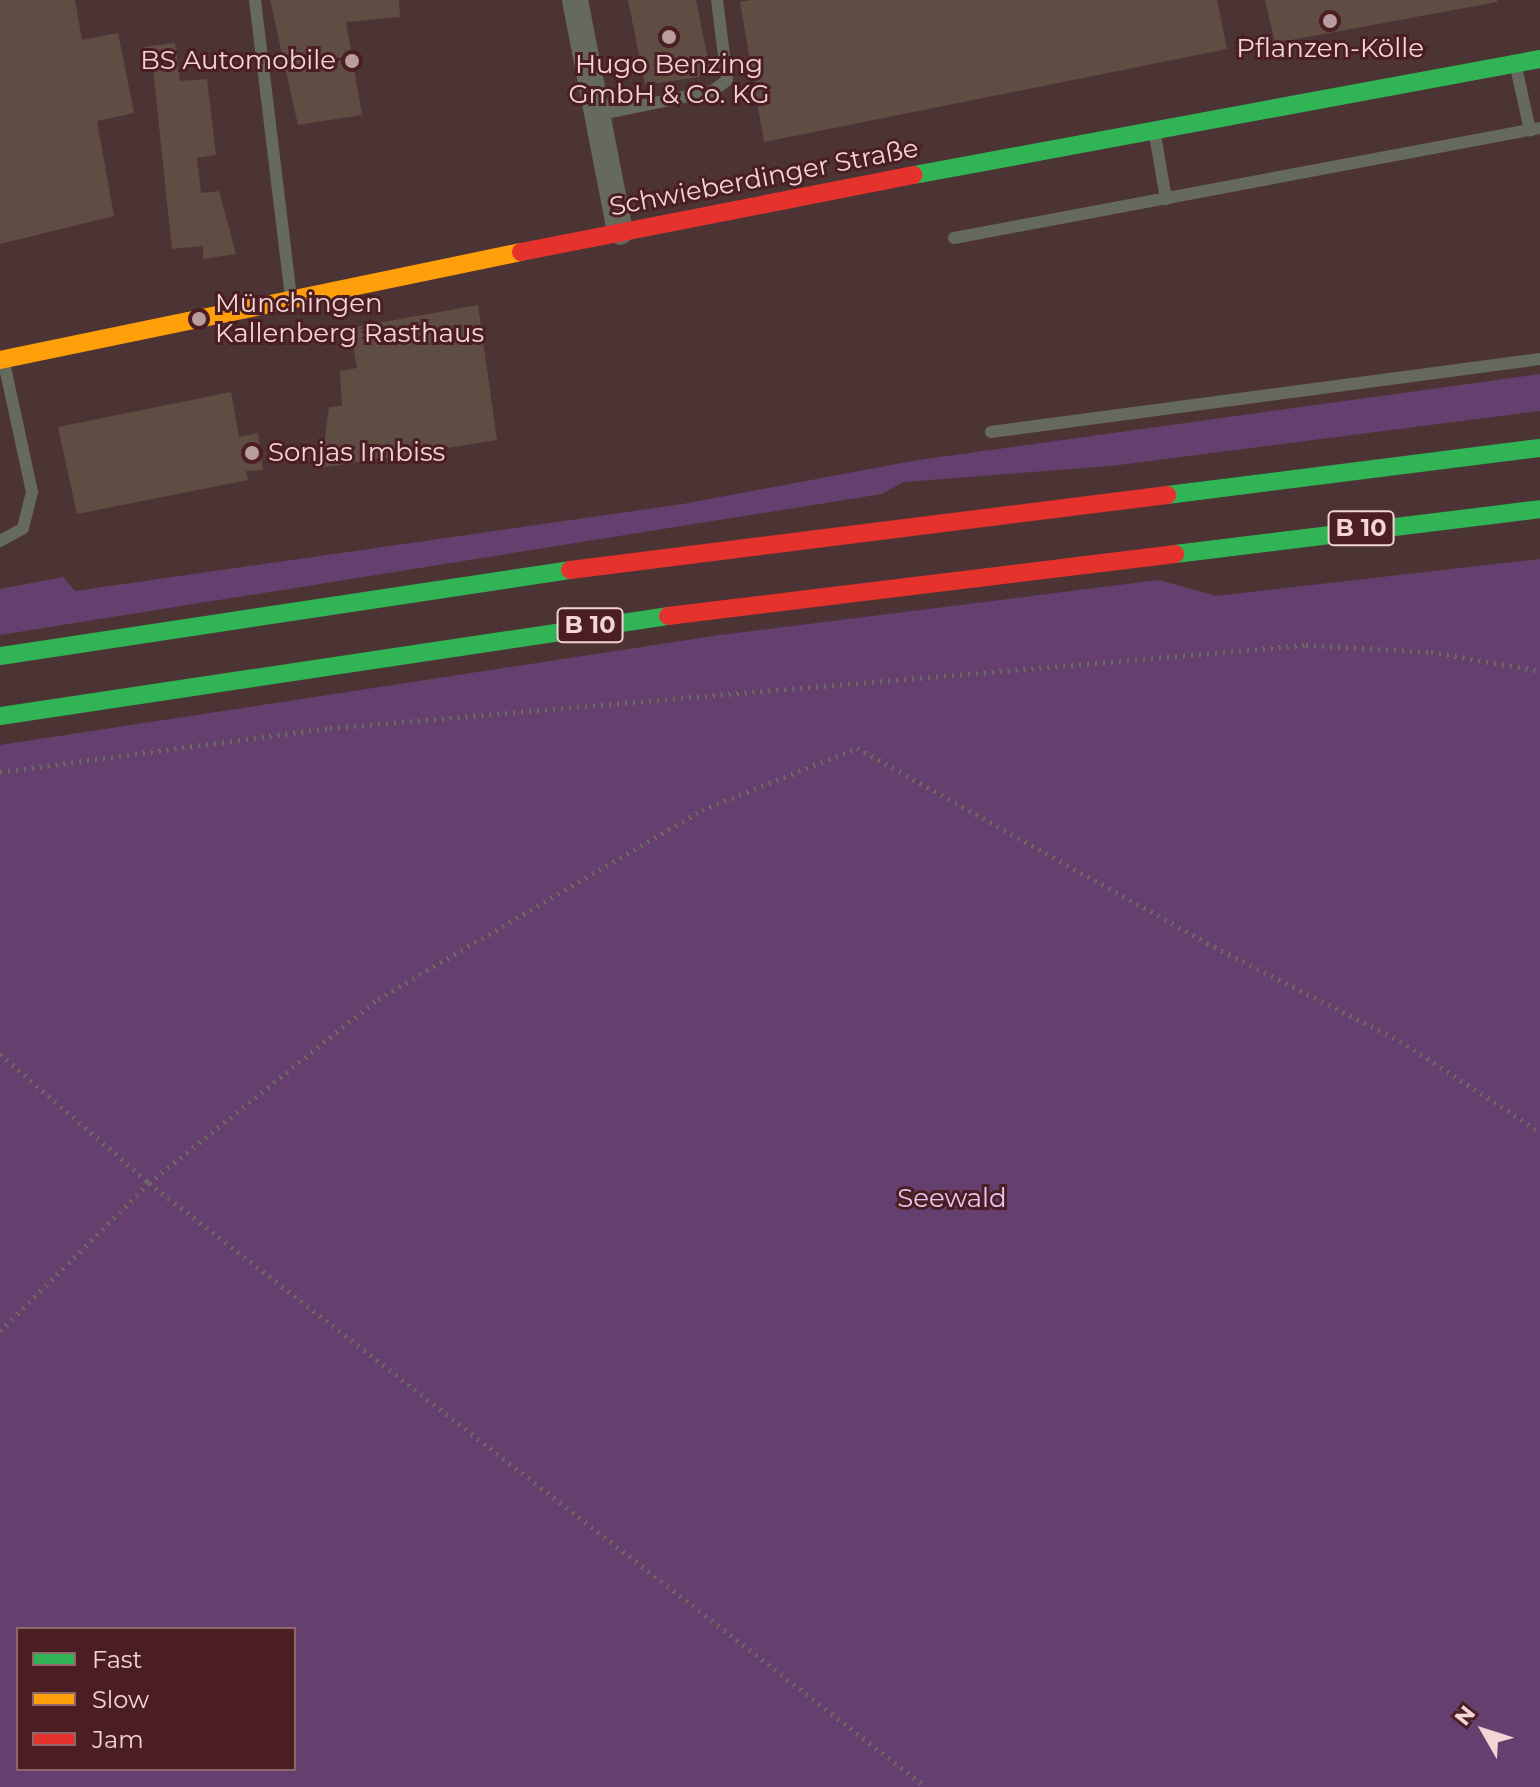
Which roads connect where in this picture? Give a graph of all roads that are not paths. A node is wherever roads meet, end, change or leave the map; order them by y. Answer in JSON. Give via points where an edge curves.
{"nodes":[{"id":1,"x":255,"y":0,"type":"edge"},
{"id":2,"x":575,"y":0,"type":"edge"},
{"id":3,"x":717,"y":0,"type":"edge"},
{"id":4,"x":1540,"y":59,"type":"edge"},
{"id":5,"x":1516,"y":64,"type":"junction"},
{"id":6,"x":596,"y":115,"type":"junction"},
{"id":7,"x":1537,"y":132,"type":"edge"},
{"id":8,"x":1155,"y":133,"type":"junction"},
{"id":9,"x":1166,"y":199,"type":"junction"},
{"id":10,"x":620,"y":232,"type":"junction"},
{"id":11,"x":954,"y":238,"type":"dead end"},
{"id":12,"x":291,"y":299,"type":"junction"},
{"id":13,"x":1540,"y":359,"type":"edge"},
{"id":14,"x":1,"y":360,"type":"edge"},
{"id":15,"x":991,"y":432,"type":"dead end"},
{"id":16,"x":1540,"y":448,"type":"edge"},
{"id":17,"x":1540,"y":509,"type":"edge"},
{"id":18,"x":0,"y":541,"type":"edge"},
{"id":19,"x":0,"y":656,"type":"edge"},
{"id":20,"x":0,"y":716,"type":"edge"}],
"edges":[{"from":1,"to":12,"type":"lane"},
{"from":2,"to":6,"type":"street"},
{"from":3,"to":6,"type":"lane","via":[[727,80],[713,91]]},
{"from":4,"to":5,"type":"main road","name":"Schwieberdinger Straße"},
{"from":5,"to":7,"type":"lane"},
{"from":5,"to":8,"type":"main road","name":"Schwieberdinger Straße"},
{"from":6,"to":10,"type":"street"},
{"from":7,"to":9,"type":"lane"},
{"from":8,"to":9,"type":"lane"},
{"from":8,"to":10,"type":"main road","name":"Schwieberdinger Straße"},
{"from":9,"to":11,"type":"lane"},
{"from":10,"to":12,"type":"main road","name":"Schwieberdinger Straße"},
{"from":12,"to":14,"type":"main road","name":"Schwieberdinger Straße"},
{"from":13,"to":15,"type":"lane"},
{"from":14,"to":18,"type":"lane","via":[[32,492],[23,528]]},
{"from":16,"to":19,"type":"main road","number":"B 10","via":[[504,578]]},
{"from":17,"to":20,"type":"main road","number":"B 10","via":[[528,633]]}]}
